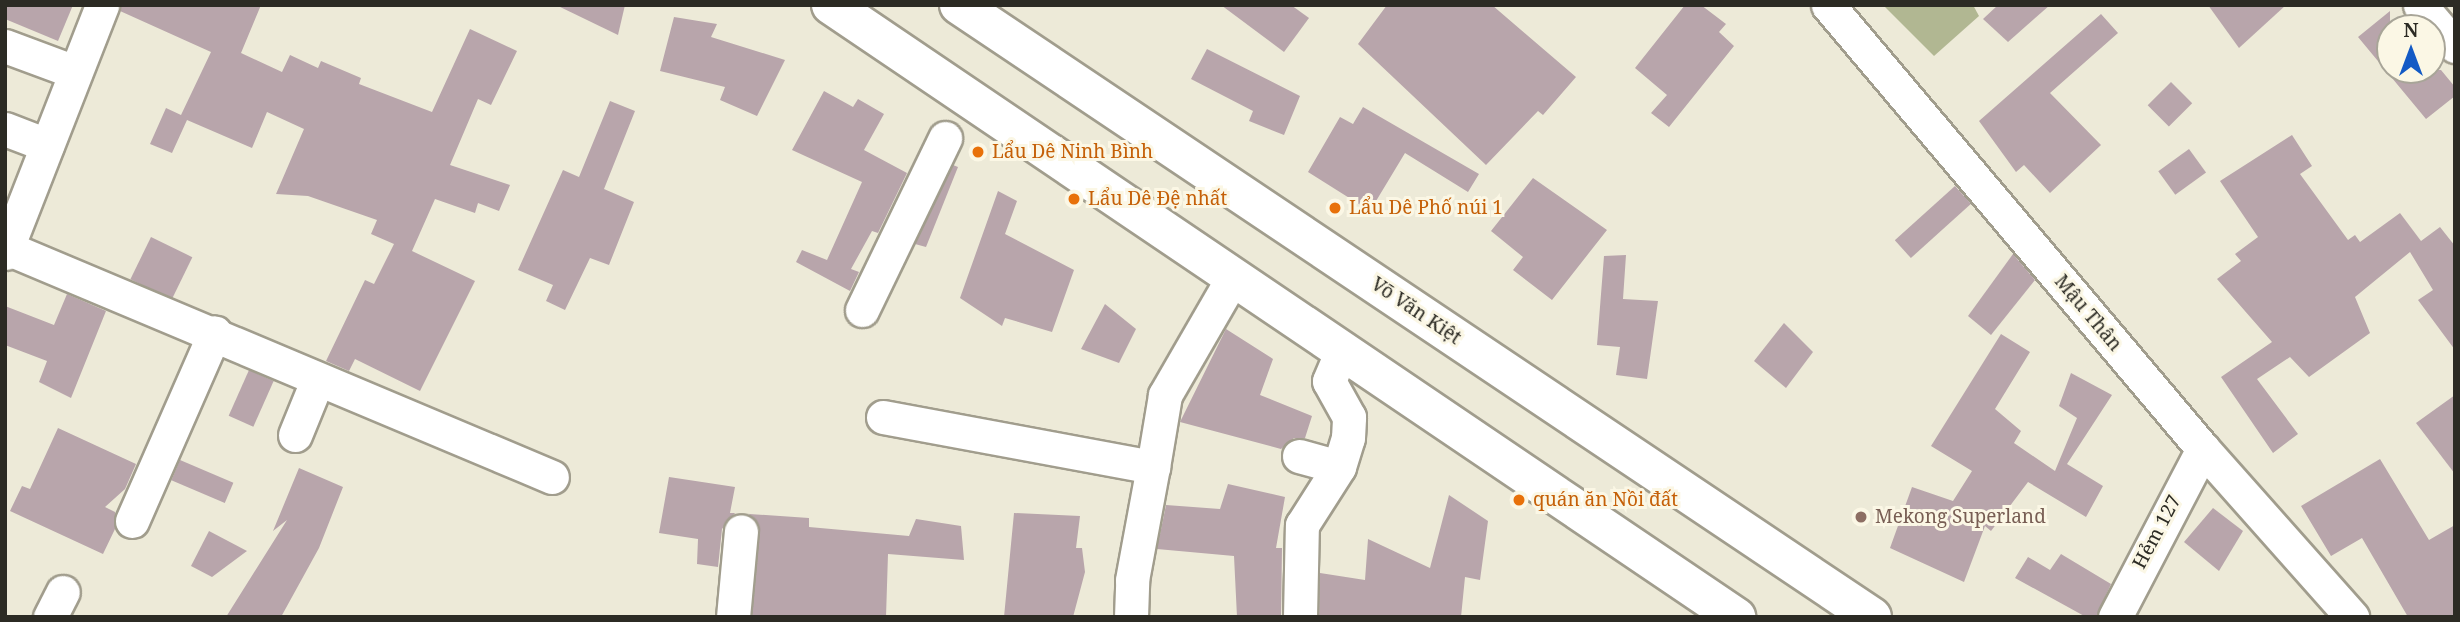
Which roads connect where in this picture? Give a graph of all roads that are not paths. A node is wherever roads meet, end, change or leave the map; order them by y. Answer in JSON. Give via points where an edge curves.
{"nodes":[{"id":1,"x":102,"y":5,"type":"edge"},
{"id":2,"x":831,"y":5,"type":"edge"},
{"id":3,"x":959,"y":5,"type":"edge"},
{"id":4,"x":1828,"y":5,"type":"edge"},
{"id":5,"x":2420,"y":5,"type":"edge"},
{"id":6,"x":5,"y":46,"type":"edge"},
{"id":7,"x":2455,"y":46,"type":"edge"},
{"id":8,"x":75,"y":72,"type":"junction"},
{"id":9,"x":5,"y":129,"type":"edge"},
{"id":10,"x":945,"y":138,"type":"dead end"},
{"id":11,"x":47,"y":145,"type":"junction"},
{"id":12,"x":6,"y":250,"type":"edge"},
{"id":13,"x":1232,"y":279,"type":"junction"},
{"id":14,"x":862,"y":310,"type":"dead end"},
{"id":15,"x":215,"y":332,"type":"junction"},
{"id":16,"x":1342,"y":351,"type":"junction"},
{"id":17,"x":317,"y":381,"type":"junction"},
{"id":18,"x":883,"y":417,"type":"dead end"},
{"id":19,"x":295,"y":435,"type":"dead end"},
{"id":20,"x":2203,"y":449,"type":"junction"},
{"id":21,"x":1299,"y":456,"type":"dead end"},
{"id":22,"x":1153,"y":467,"type":"junction"},
{"id":23,"x":1339,"y":467,"type":"junction"},
{"id":24,"x":552,"y":477,"type":"dead end"},
{"id":25,"x":132,"y":521,"type":"dead end"},
{"id":26,"x":741,"y":531,"type":"dead end"},
{"id":27,"x":733,"y":617,"type":"edge"},
{"id":28,"x":1131,"y":617,"type":"edge"},
{"id":29,"x":1300,"y":617,"type":"edge"},
{"id":30,"x":1735,"y":617,"type":"edge"},
{"id":31,"x":1872,"y":617,"type":"edge"},
{"id":32,"x":2115,"y":617,"type":"edge"},
{"id":33,"x":2352,"y":617,"type":"edge"}],
"edges":[{"from":1,"to":8,"type":"street"},
{"from":2,"to":13,"type":"main road"},
{"from":3,"to":31,"type":"main road","name":"Võ Văn Kiệt"},
{"from":4,"to":20,"type":"street","name":"Mậu Thân"},
{"from":5,"to":7,"type":"street"},
{"from":6,"to":8,"type":"street"},
{"from":8,"to":11,"type":"street"},
{"from":9,"to":11,"type":"street"},
{"from":10,"to":14,"type":"street"},
{"from":11,"to":12,"type":"street"},
{"from":12,"to":15,"type":"street"},
{"from":13,"to":16,"type":"main road"},
{"from":13,"to":22,"type":"street","via":[[1165,396]]},
{"from":15,"to":17,"type":"street"},
{"from":15,"to":25,"type":"street"},
{"from":16,"to":23,"type":"street","via":[[1329,381],[1349,417]]},
{"from":16,"to":30,"type":"main road"},
{"from":17,"to":19,"type":"street"},
{"from":17,"to":24,"type":"street"},
{"from":18,"to":22,"type":"street"},
{"from":20,"to":32,"type":"street","name":"Hẻm 127"},
{"from":20,"to":33,"type":"street","name":"Mậu Thân"},
{"from":21,"to":23,"type":"street"},
{"from":22,"to":28,"type":"street","via":[[1132,580]]},
{"from":23,"to":29,"type":"street","via":[[1302,525]]},
{"from":26,"to":27,"type":"street"}]}
